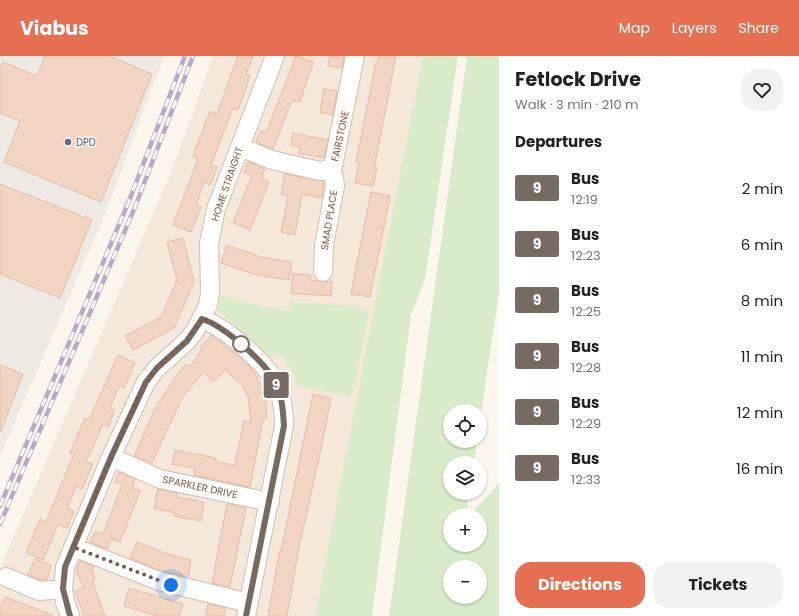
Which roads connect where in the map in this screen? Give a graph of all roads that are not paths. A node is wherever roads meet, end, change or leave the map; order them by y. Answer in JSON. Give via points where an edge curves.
{"nodes":[{"id":1,"x":275,"y":56,"type":"edge"},
{"id":2,"x":356,"y":56,"type":"edge"},
{"id":3,"x":240,"y":147,"type":"junction"},
{"id":4,"x":330,"y":169,"type":"junction"},
{"id":5,"x":323,"y":272,"type":"dead end"},
{"id":6,"x":202,"y":319,"type":"junction"},
{"id":7,"x":111,"y":457,"type":"junction"},
{"id":8,"x":270,"y":502,"type":"junction"},
{"id":9,"x":73,"y":547,"type":"junction"},
{"id":10,"x":6,"y":577,"type":"dead end"},
{"id":11,"x":63,"y":589,"type":"junction"},
{"id":12,"x":248,"y":609,"type":"edge"},
{"id":13,"x":70,"y":616,"type":"edge"}],
"edges":[{"from":1,"to":3,"type":"street","name":"HOME STRAIGHT"},
{"from":2,"to":4,"type":"street","name":"FAIRSTONE","via":[[336,162]]},
{"from":3,"to":4,"type":"street","name":"FAIRSTONE","via":[[285,164],[320,171]]},
{"from":3,"to":6,"type":"street","name":"HOME STRAIGHT","via":[[211,229],[210,293]]},
{"from":4,"to":5,"type":"street","name":"SMAD PLACE","via":[[334,177],[334,186],[324,245]]},
{"from":6,"to":7,"type":"street","name":"HOME STRAIGHT","via":[[187,341],[157,368],[146,382]]},
{"from":6,"to":8,"type":"street","via":[[214,323],[238,342],[274,378],[280,394],[284,426]]},
{"from":7,"to":8,"type":"street","name":"SPARKLER DRIVE","via":[[160,479]]},
{"from":7,"to":9,"type":"street","name":"HOME STRAIGHT"},
{"from":8,"to":12,"type":"street"},
{"from":9,"to":11,"type":"street","name":"HOME STRAIGHT","via":[[65,567]]},
{"from":9,"to":12,"type":"street","via":[[159,581]]},
{"from":10,"to":11,"type":"street","via":[[39,591]]},
{"from":11,"to":13,"type":"street","name":"HOME STRAIGHT"}]}
